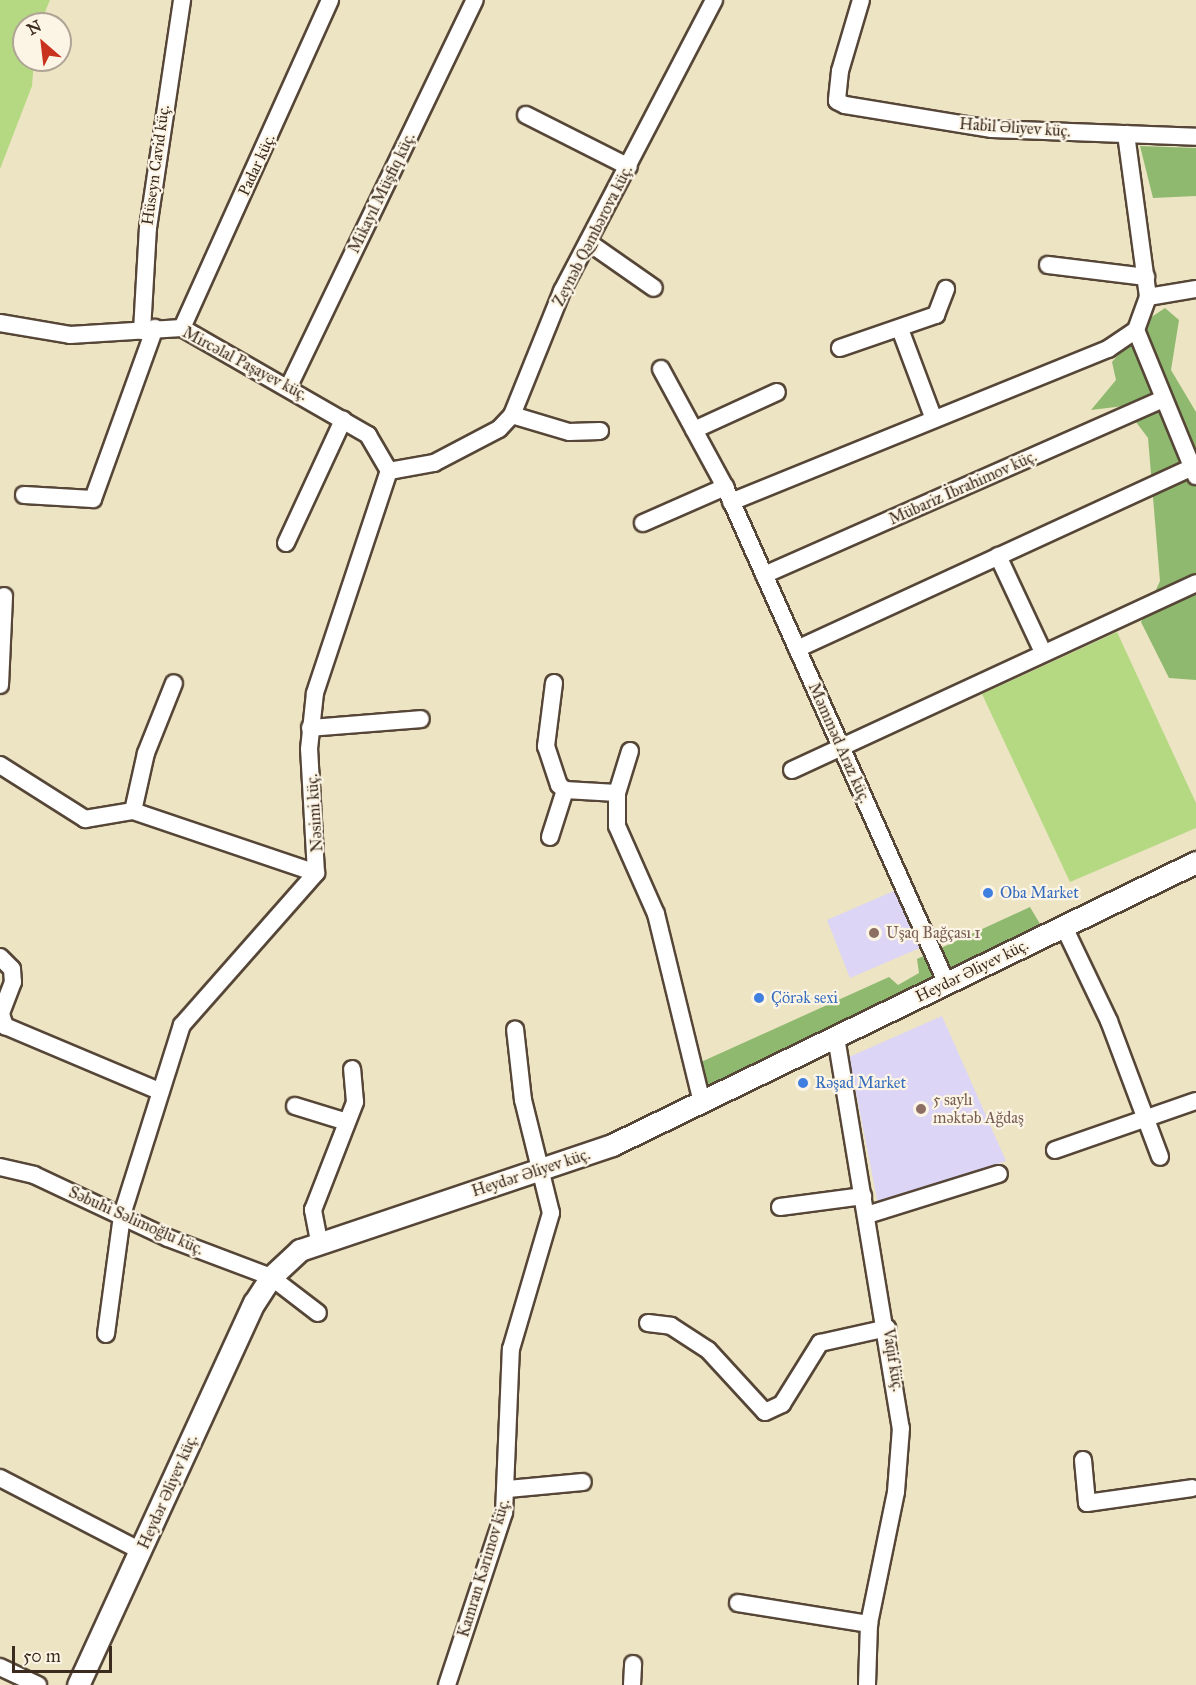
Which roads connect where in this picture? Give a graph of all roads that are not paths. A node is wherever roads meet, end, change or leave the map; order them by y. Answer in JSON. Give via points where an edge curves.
{"nodes":[{"id":1,"x":182,"y":0,"type":"edge"},
{"id":2,"x":330,"y":0,"type":"edge"},
{"id":3,"x":475,"y":0,"type":"edge"},
{"id":4,"x":714,"y":0,"type":"edge"},
{"id":5,"x":861,"y":0,"type":"edge"},
{"id":6,"x":526,"y":116,"type":"dead end"},
{"id":7,"x":1126,"y":134,"type":"junction"},
{"id":8,"x":1196,"y":137,"type":"edge"},
{"id":9,"x":629,"y":167,"type":"junction"},
{"id":10,"x":588,"y":242,"type":"junction"},
{"id":11,"x":1048,"y":265,"type":"dead end"},
{"id":12,"x":1146,"y":278,"type":"junction"},
{"id":13,"x":654,"y":288,"type":"dead end"},
{"id":14,"x":946,"y":289,"type":"dead end"},
{"id":15,"x":1196,"y":289,"type":"edge"},
{"id":16,"x":1148,"y":297,"type":"junction"},
{"id":17,"x":0,"y":323,"type":"edge"},
{"id":18,"x":182,"y":328,"type":"junction"},
{"id":19,"x":900,"y":329,"type":"junction"},
{"id":20,"x":149,"y":330,"type":"junction"},
{"id":21,"x":1136,"y":330,"type":"junction"},
{"id":22,"x":840,"y":348,"type":"dead end"},
{"id":23,"x":661,"y":369,"type":"dead end"},
{"id":24,"x":289,"y":386,"type":"junction"},
{"id":25,"x":777,"y":392,"type":"dead end"},
{"id":26,"x":1161,"y":400,"type":"junction"},
{"id":27,"x":512,"y":415,"type":"junction"},
{"id":28,"x":933,"y":417,"type":"junction"},
{"id":29,"x":343,"y":420,"type":"junction"},
{"id":30,"x":694,"y":430,"type":"junction"},
{"id":31,"x":600,"y":431,"type":"dead end"},
{"id":32,"x":389,"y":471,"type":"junction"},
{"id":33,"x":1194,"y":472,"type":"edge"},
{"id":34,"x":24,"y":495,"type":"dead end"},
{"id":35,"x":728,"y":495,"type":"junction"},
{"id":36,"x":643,"y":523,"type":"dead end"},
{"id":37,"x":286,"y":543,"type":"dead end"},
{"id":38,"x":998,"y":556,"type":"junction"},
{"id":39,"x":764,"y":575,"type":"junction"},
{"id":40,"x":1196,"y":583,"type":"edge"},
{"id":41,"x":4,"y":596,"type":"dead end"},
{"id":42,"x":797,"y":649,"type":"junction"},
{"id":43,"x":1043,"y":652,"type":"junction"},
{"id":44,"x":2,"y":653,"type":"edge"},
{"id":45,"x":174,"y":683,"type":"dead end"},
{"id":46,"x":554,"y":683,"type":"dead end"},
{"id":47,"x":0,"y":685,"type":"edge"},
{"id":48,"x":421,"y":719,"type":"dead end"},
{"id":49,"x":310,"y":728,"type":"junction"},
{"id":50,"x":841,"y":747,"type":"junction"},
{"id":51,"x":630,"y":751,"type":"dead end"},
{"id":52,"x":0,"y":765,"type":"edge"},
{"id":53,"x":792,"y":770,"type":"dead end"},
{"id":54,"x":565,"y":790,"type":"junction"},
{"id":55,"x":617,"y":793,"type":"junction"},
{"id":56,"x":133,"y":811,"type":"junction"},
{"id":57,"x":550,"y":837,"type":"dead end"},
{"id":58,"x":1196,"y":862,"type":"edge"},
{"id":59,"x":315,"y":873,"type":"junction"},
{"id":60,"x":1064,"y":927,"type":"junction"},
{"id":61,"x":0,"y":957,"type":"edge"},
{"id":62,"x":946,"y":984,"type":"junction"},
{"id":63,"x":515,"y":1029,"type":"dead end"},
{"id":64,"x":836,"y":1037,"type":"junction"},
{"id":65,"x":352,"y":1069,"type":"dead end"},
{"id":66,"x":159,"y":1091,"type":"junction"},
{"id":67,"x":1196,"y":1101,"type":"edge"},
{"id":68,"x":702,"y":1103,"type":"junction"},
{"id":69,"x":295,"y":1107,"type":"dead end"},
{"id":70,"x":1149,"y":1119,"type":"junction"},
{"id":71,"x":347,"y":1122,"type":"junction"},
{"id":72,"x":1056,"y":1150,"type":"dead end"},
{"id":73,"x":1160,"y":1157,"type":"dead end"},
{"id":74,"x":0,"y":1167,"type":"edge"},
{"id":75,"x":543,"y":1171,"type":"junction"},
{"id":76,"x":999,"y":1174,"type":"dead end"},
{"id":77,"x":863,"y":1196,"type":"junction"},
{"id":78,"x":780,"y":1207,"type":"dead end"},
{"id":79,"x":122,"y":1215,"type":"junction"},
{"id":80,"x":867,"y":1215,"type":"junction"},
{"id":81,"x":319,"y":1241,"type":"junction"},
{"id":82,"x":271,"y":1277,"type":"junction"},
{"id":83,"x":318,"y":1313,"type":"dead end"},
{"id":84,"x":648,"y":1323,"type":"dead end"},
{"id":85,"x":887,"y":1328,"type":"junction"},
{"id":86,"x":106,"y":1334,"type":"dead end"},
{"id":87,"x":1083,"y":1460,"type":"dead end"},
{"id":88,"x":0,"y":1478,"type":"edge"},
{"id":89,"x":584,"y":1482,"type":"dead end"},
{"id":90,"x":507,"y":1489,"type":"junction"},
{"id":91,"x":1195,"y":1492,"type":"edge"},
{"id":92,"x":141,"y":1551,"type":"junction"},
{"id":93,"x":738,"y":1603,"type":"dead end"},
{"id":94,"x":869,"y":1624,"type":"junction"},
{"id":95,"x":633,"y":1664,"type":"dead end"},
{"id":96,"x":0,"y":1667,"type":"edge"},
{"id":97,"x":38,"y":1685,"type":"edge"},
{"id":98,"x":78,"y":1685,"type":"edge"},
{"id":99,"x":447,"y":1685,"type":"edge"},
{"id":100,"x":632,"y":1685,"type":"edge"},
{"id":101,"x":867,"y":1685,"type":"edge"}],
"edges":[{"from":1,"to":20,"type":"street","name":"Hüseyn Cavid küç.","via":[[148,228]]},
{"from":2,"to":18,"type":"street","name":"Padar küç."},
{"from":3,"to":24,"type":"street","name":"Mikayıl Müşfiq küç."},
{"from":4,"to":9,"type":"street","name":"Zeynəb Qəmbərova küç."},
{"from":5,"to":7,"type":"street","name":"Habil Əliyev küç.","via":[[840,71],[837,101],[992,129]]},
{"from":6,"to":9,"type":"street"},
{"from":7,"to":8,"type":"street","name":"Habil Əliyev küç."},
{"from":7,"to":12,"type":"street"},
{"from":9,"to":10,"type":"street","name":"Zeynəb Qəmbərova küç."},
{"from":10,"to":13,"type":"street"},
{"from":10,"to":27,"type":"street","name":"Zeynəb Qəmbərova küç."},
{"from":11,"to":12,"type":"street"},
{"from":12,"to":16,"type":"street"},
{"from":14,"to":19,"type":"street","via":[[936,315]]},
{"from":15,"to":16,"type":"street"},
{"from":16,"to":21,"type":"street"},
{"from":17,"to":20,"type":"street","name":"Mircəlal Paşayev küç.","via":[[70,335]]},
{"from":18,"to":20,"type":"street","name":"Mircəlal Paşayev küç."},
{"from":18,"to":24,"type":"street","name":"Mircəlal Paşayev küç."},
{"from":19,"to":22,"type":"street"},
{"from":19,"to":28,"type":"street"},
{"from":20,"to":34,"type":"street","name":"Hüseyn Cavid küç.","via":[[93,499]]},
{"from":21,"to":26,"type":"street"},
{"from":21,"to":28,"type":"street","via":[[1108,349]]},
{"from":23,"to":30,"type":"street","name":"Məmməd Araz küç."},
{"from":24,"to":29,"type":"street","name":"Mircəlal Paşayev küç."},
{"from":25,"to":30,"type":"street"},
{"from":26,"to":33,"type":"street"},
{"from":26,"to":39,"type":"street","name":"Mübariz İbrahimov küç."},
{"from":27,"to":31,"type":"street","via":[[569,432]]},
{"from":27,"to":32,"type":"street","name":"Zeynəb Qəmbərova küç.","via":[[500,429],[434,464]]},
{"from":28,"to":35,"type":"street"},
{"from":29,"to":32,"type":"street","name":"Mircəlal Paşayev küç.","via":[[379,447]]},
{"from":29,"to":37,"type":"street"},
{"from":30,"to":35,"type":"street","name":"Məmməd Araz küç."},
{"from":32,"to":49,"type":"street","name":"Nəsimi küç.","via":[[315,693]]},
{"from":33,"to":38,"type":"street"},
{"from":35,"to":36,"type":"street"},
{"from":35,"to":39,"type":"street","name":"Məmməd Araz küç."},
{"from":38,"to":42,"type":"street"},
{"from":38,"to":43,"type":"street"},
{"from":39,"to":42,"type":"street","name":"Məmməd Araz küç."},
{"from":40,"to":43,"type":"street"},
{"from":41,"to":44,"type":"street"},
{"from":42,"to":50,"type":"street","name":"Məmməd Araz küç."},
{"from":43,"to":50,"type":"street"},
{"from":44,"to":47,"type":"street"},
{"from":45,"to":56,"type":"street","via":[[146,753]]},
{"from":46,"to":54,"type":"street","via":[[546,746]]},
{"from":48,"to":49,"type":"street"},
{"from":49,"to":59,"type":"street","name":"Nəsimi küç."},
{"from":50,"to":53,"type":"street"},
{"from":50,"to":62,"type":"street","name":"Məmməd Araz küç."},
{"from":51,"to":55,"type":"street"},
{"from":52,"to":56,"type":"street","via":[[85,819]]},
{"from":54,"to":55,"type":"street"},
{"from":54,"to":57,"type":"street"},
{"from":55,"to":68,"type":"street","via":[[617,826],[656,914]]},
{"from":56,"to":59,"type":"street"},
{"from":58,"to":60,"type":"main road","name":"Heydər Əliyev küç."},
{"from":59,"to":66,"type":"street","name":"Nəsimi küç.","via":[[195,1005]]},
{"from":60,"to":62,"type":"main road","name":"Heydər Əliyev küç."},
{"from":60,"to":70,"type":"street"},
{"from":61,"to":66,"type":"street","via":[[12,969],[13,982],[1,1014],[5,1026]]},
{"from":62,"to":64,"type":"main road","name":"Heydər Əliyev küç."},
{"from":63,"to":75,"type":"street","name":"Kamran Kərimov küç.","via":[[523,1100]]},
{"from":64,"to":68,"type":"main road","name":"Heydər Əliyev küç."},
{"from":64,"to":77,"type":"street","name":"Vaqif küç."},
{"from":65,"to":71,"type":"street","via":[[357,1090]]},
{"from":66,"to":79,"type":"street","name":"Nəsimi küç."},
{"from":67,"to":70,"type":"street"},
{"from":68,"to":75,"type":"main road","name":"Heydər Əliyev küç."},
{"from":69,"to":71,"type":"street"},
{"from":70,"to":72,"type":"street"},
{"from":70,"to":73,"type":"street"},
{"from":71,"to":81,"type":"street","via":[[316,1195],[313,1222]]},
{"from":74,"to":79,"type":"street","name":"Səbuhi Səlimoğlu küç.","via":[[34,1175]]},
{"from":75,"to":81,"type":"main road","name":"Heydər Əliyev küç."},
{"from":75,"to":90,"type":"street","name":"Kamran Kərimov küç.","via":[[551,1213],[545,1245],[516,1323],[506,1389]]},
{"from":76,"to":80,"type":"street"},
{"from":77,"to":78,"type":"street"},
{"from":77,"to":80,"type":"street","name":"Vaqif küç."},
{"from":79,"to":82,"type":"street","name":"Səbuhi Səlimoğlu küç."},
{"from":79,"to":86,"type":"street","name":"Nəsimi küç."},
{"from":80,"to":85,"type":"street","name":"Vaqif küç."},
{"from":81,"to":82,"type":"main road","name":"Heydər Əliyev küç."},
{"from":82,"to":83,"type":"street","name":"Səbuhi Səlimoğlu küç."},
{"from":82,"to":92,"type":"main road","name":"Heydər Əliyev küç.","via":[[254,1303]]},
{"from":84,"to":85,"type":"street","via":[[671,1326],[708,1350],[765,1412],[782,1404],[820,1343]]},
{"from":85,"to":94,"type":"street","name":"Vaqif küç.","via":[[900,1407],[900,1468]]},
{"from":87,"to":91,"type":"street","via":[[1087,1503]]},
{"from":88,"to":92,"type":"street"},
{"from":89,"to":90,"type":"street"},
{"from":90,"to":99,"type":"street","name":"Kamran Kərimov küç."},
{"from":92,"to":98,"type":"main road","name":"Heydər Əliyev küç."},
{"from":93,"to":94,"type":"street"},
{"from":94,"to":101,"type":"street","name":"Vaqif küç."},
{"from":95,"to":100,"type":"street"},
{"from":96,"to":97,"type":"street"}]}
